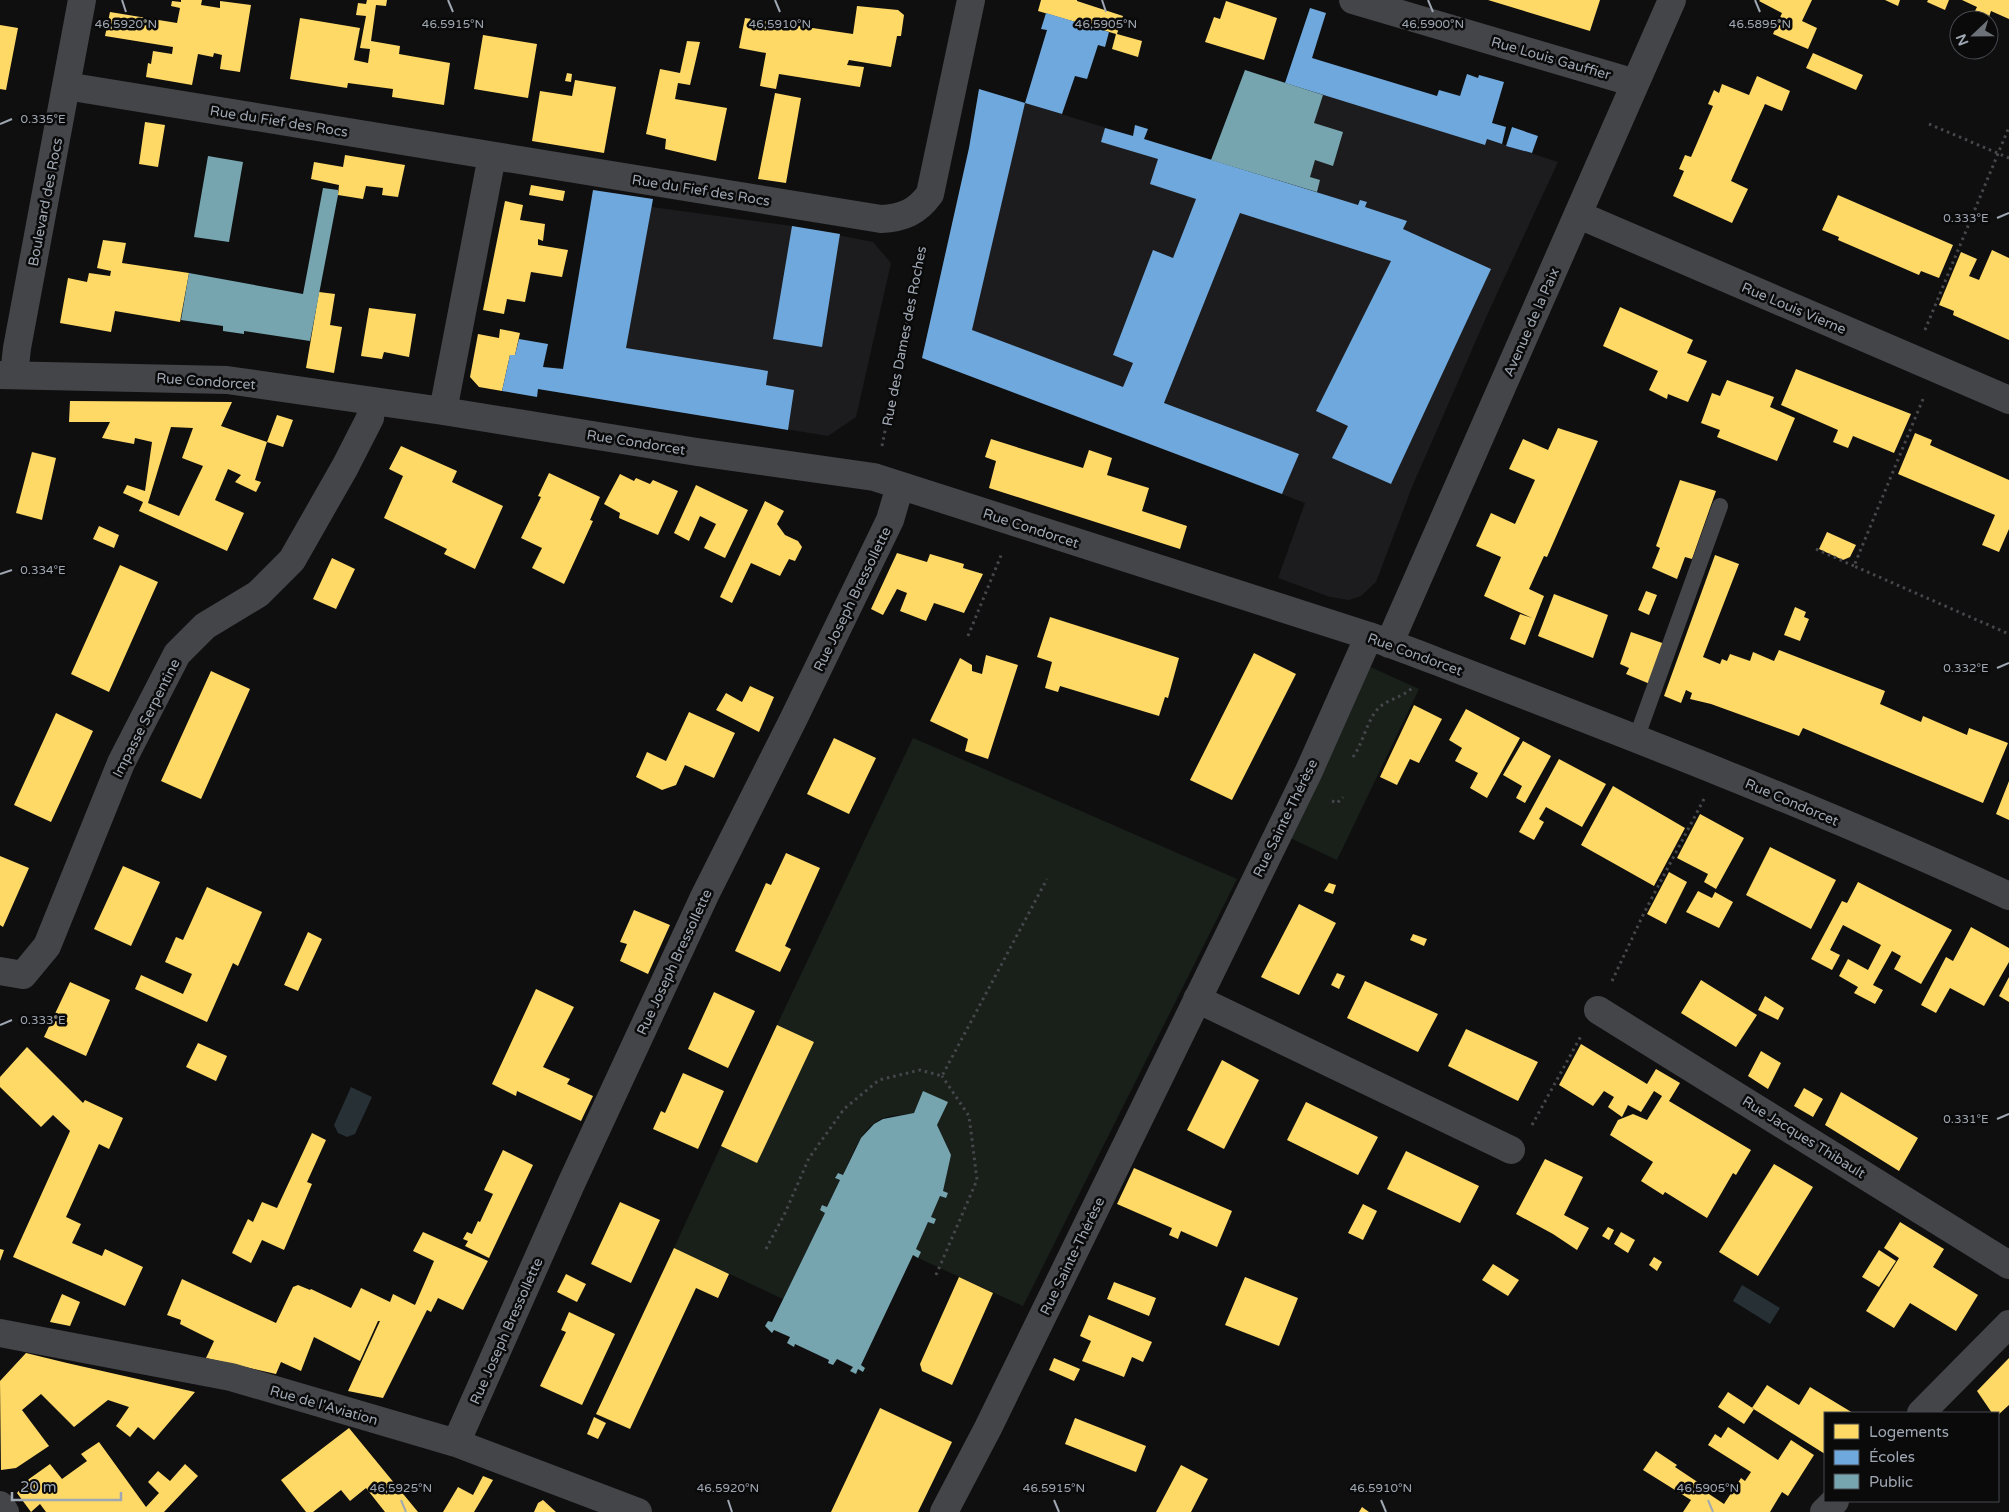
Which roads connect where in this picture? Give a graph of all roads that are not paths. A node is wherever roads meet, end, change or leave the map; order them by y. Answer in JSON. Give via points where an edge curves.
{"nodes":[{"id":1,"x":82,"y":0,"type":"edge"},
{"id":2,"x":971,"y":0,"type":"edge"},
{"id":3,"x":1353,"y":0,"type":"edge"},
{"id":4,"x":1672,"y":0,"type":"edge"},
{"id":5,"x":1635,"y":83,"type":"junction"},
{"id":6,"x":66,"y":86,"type":"junction"},
{"id":7,"x":492,"y":156,"type":"junction"},
{"id":8,"x":1579,"y":215,"type":"junction"},
{"id":9,"x":7,"y":375,"type":"edge"},
{"id":10,"x":2009,"y":400,"type":"edge"},
{"id":11,"x":372,"y":401,"type":"junction"},
{"id":12,"x":443,"y":411,"type":"junction"},
{"id":13,"x":900,"y":486,"type":"junction"},
{"id":14,"x":1720,"y":506,"type":"dead end"},
{"id":15,"x":1379,"y":640,"type":"junction"},
{"id":16,"x":1636,"y":738,"type":"junction"},
{"id":17,"x":2009,"y":896,"type":"edge"},
{"id":18,"x":0,"y":971,"type":"edge"},
{"id":19,"x":1197,"y":999,"type":"junction"},
{"id":20,"x":1598,"y":1010,"type":"road end"},
{"id":21,"x":1511,"y":1150,"type":"road end"},
{"id":22,"x":2009,"y":1265,"type":"edge"},
{"id":23,"x":2009,"y":1324,"type":"edge"},
{"id":24,"x":0,"y":1333,"type":"edge"},
{"id":25,"x":1922,"y":1412,"type":"edge"},
{"id":26,"x":456,"y":1443,"type":"junction"},
{"id":27,"x":1834,"y":1502,"type":"edge"},
{"id":28,"x":0,"y":1505,"type":"edge"},
{"id":29,"x":5,"y":1512,"type":"edge"},
{"id":30,"x":638,"y":1512,"type":"edge"},
{"id":31,"x":944,"y":1512,"type":"edge"},
{"id":32,"x":1824,"y":1512,"type":"edge"}],
"edges":[{"from":1,"to":6,"type":"street","name":"Boulevard des Rocs"},
{"from":2,"to":7,"type":"street","name":"Rue du Fief des Rocs","via":[[930,194],[922,206],[897,219]]},
{"from":3,"to":5,"type":"street","name":"Rue Louis Gauffier"},
{"from":4,"to":5,"type":"street","name":"Avenue de la Paix"},
{"from":5,"to":8,"type":"street","name":"Avenue de la Paix"},
{"from":6,"to":7,"type":"street","name":"Rue du Fief des Rocs"},
{"from":6,"to":9,"type":"street","name":"Boulevard des Rocs","via":[[17,348]]},
{"from":7,"to":12,"type":"street"},
{"from":8,"to":10,"type":"street","name":"Rue Louis Vierne"},
{"from":8,"to":15,"type":"street","name":"Avenue de la Paix"},
{"from":9,"to":11,"type":"street","name":"Rue Condorcet","via":[[227,380]]},
{"from":11,"to":12,"type":"street","name":"Rue Condorcet"},
{"from":11,"to":18,"type":"street","name":"Impasse Serpentine","via":[[370,418],[292,560],[258,594],[204,626],[177,654],[121,763],[47,946],[23,975]]},
{"from":12,"to":13,"type":"street","name":"Rue Condorcet","via":[[874,477]]},
{"from":13,"to":15,"type":"street","name":"Rue Condorcet"},
{"from":13,"to":26,"type":"street","name":"Rue Joseph Bressollette","via":[[885,528],[705,895]]},
{"from":14,"to":16,"type":"lane"},
{"from":15,"to":16,"type":"street","name":"Rue Condorcet"},
{"from":15,"to":19,"type":"street","name":"Rue Sainte-Thérèse","via":[[1308,771]]},
{"from":16,"to":17,"type":"street","name":"Rue Condorcet"},
{"from":19,"to":21,"type":"street"},
{"from":19,"to":31,"type":"street","name":"Rue Sainte-Thérèse"},
{"from":20,"to":22,"type":"street","name":"Rue Jacques Thibault"},
{"from":23,"to":25,"type":"street"},
{"from":24,"to":26,"type":"street","name":"Rue de l'Aviation","via":[[230,1378]]},
{"from":26,"to":30,"type":"street","name":"Rue de l'Aviation"},
{"from":27,"to":32,"type":"street"},
{"from":28,"to":29,"type":"street"}]}
